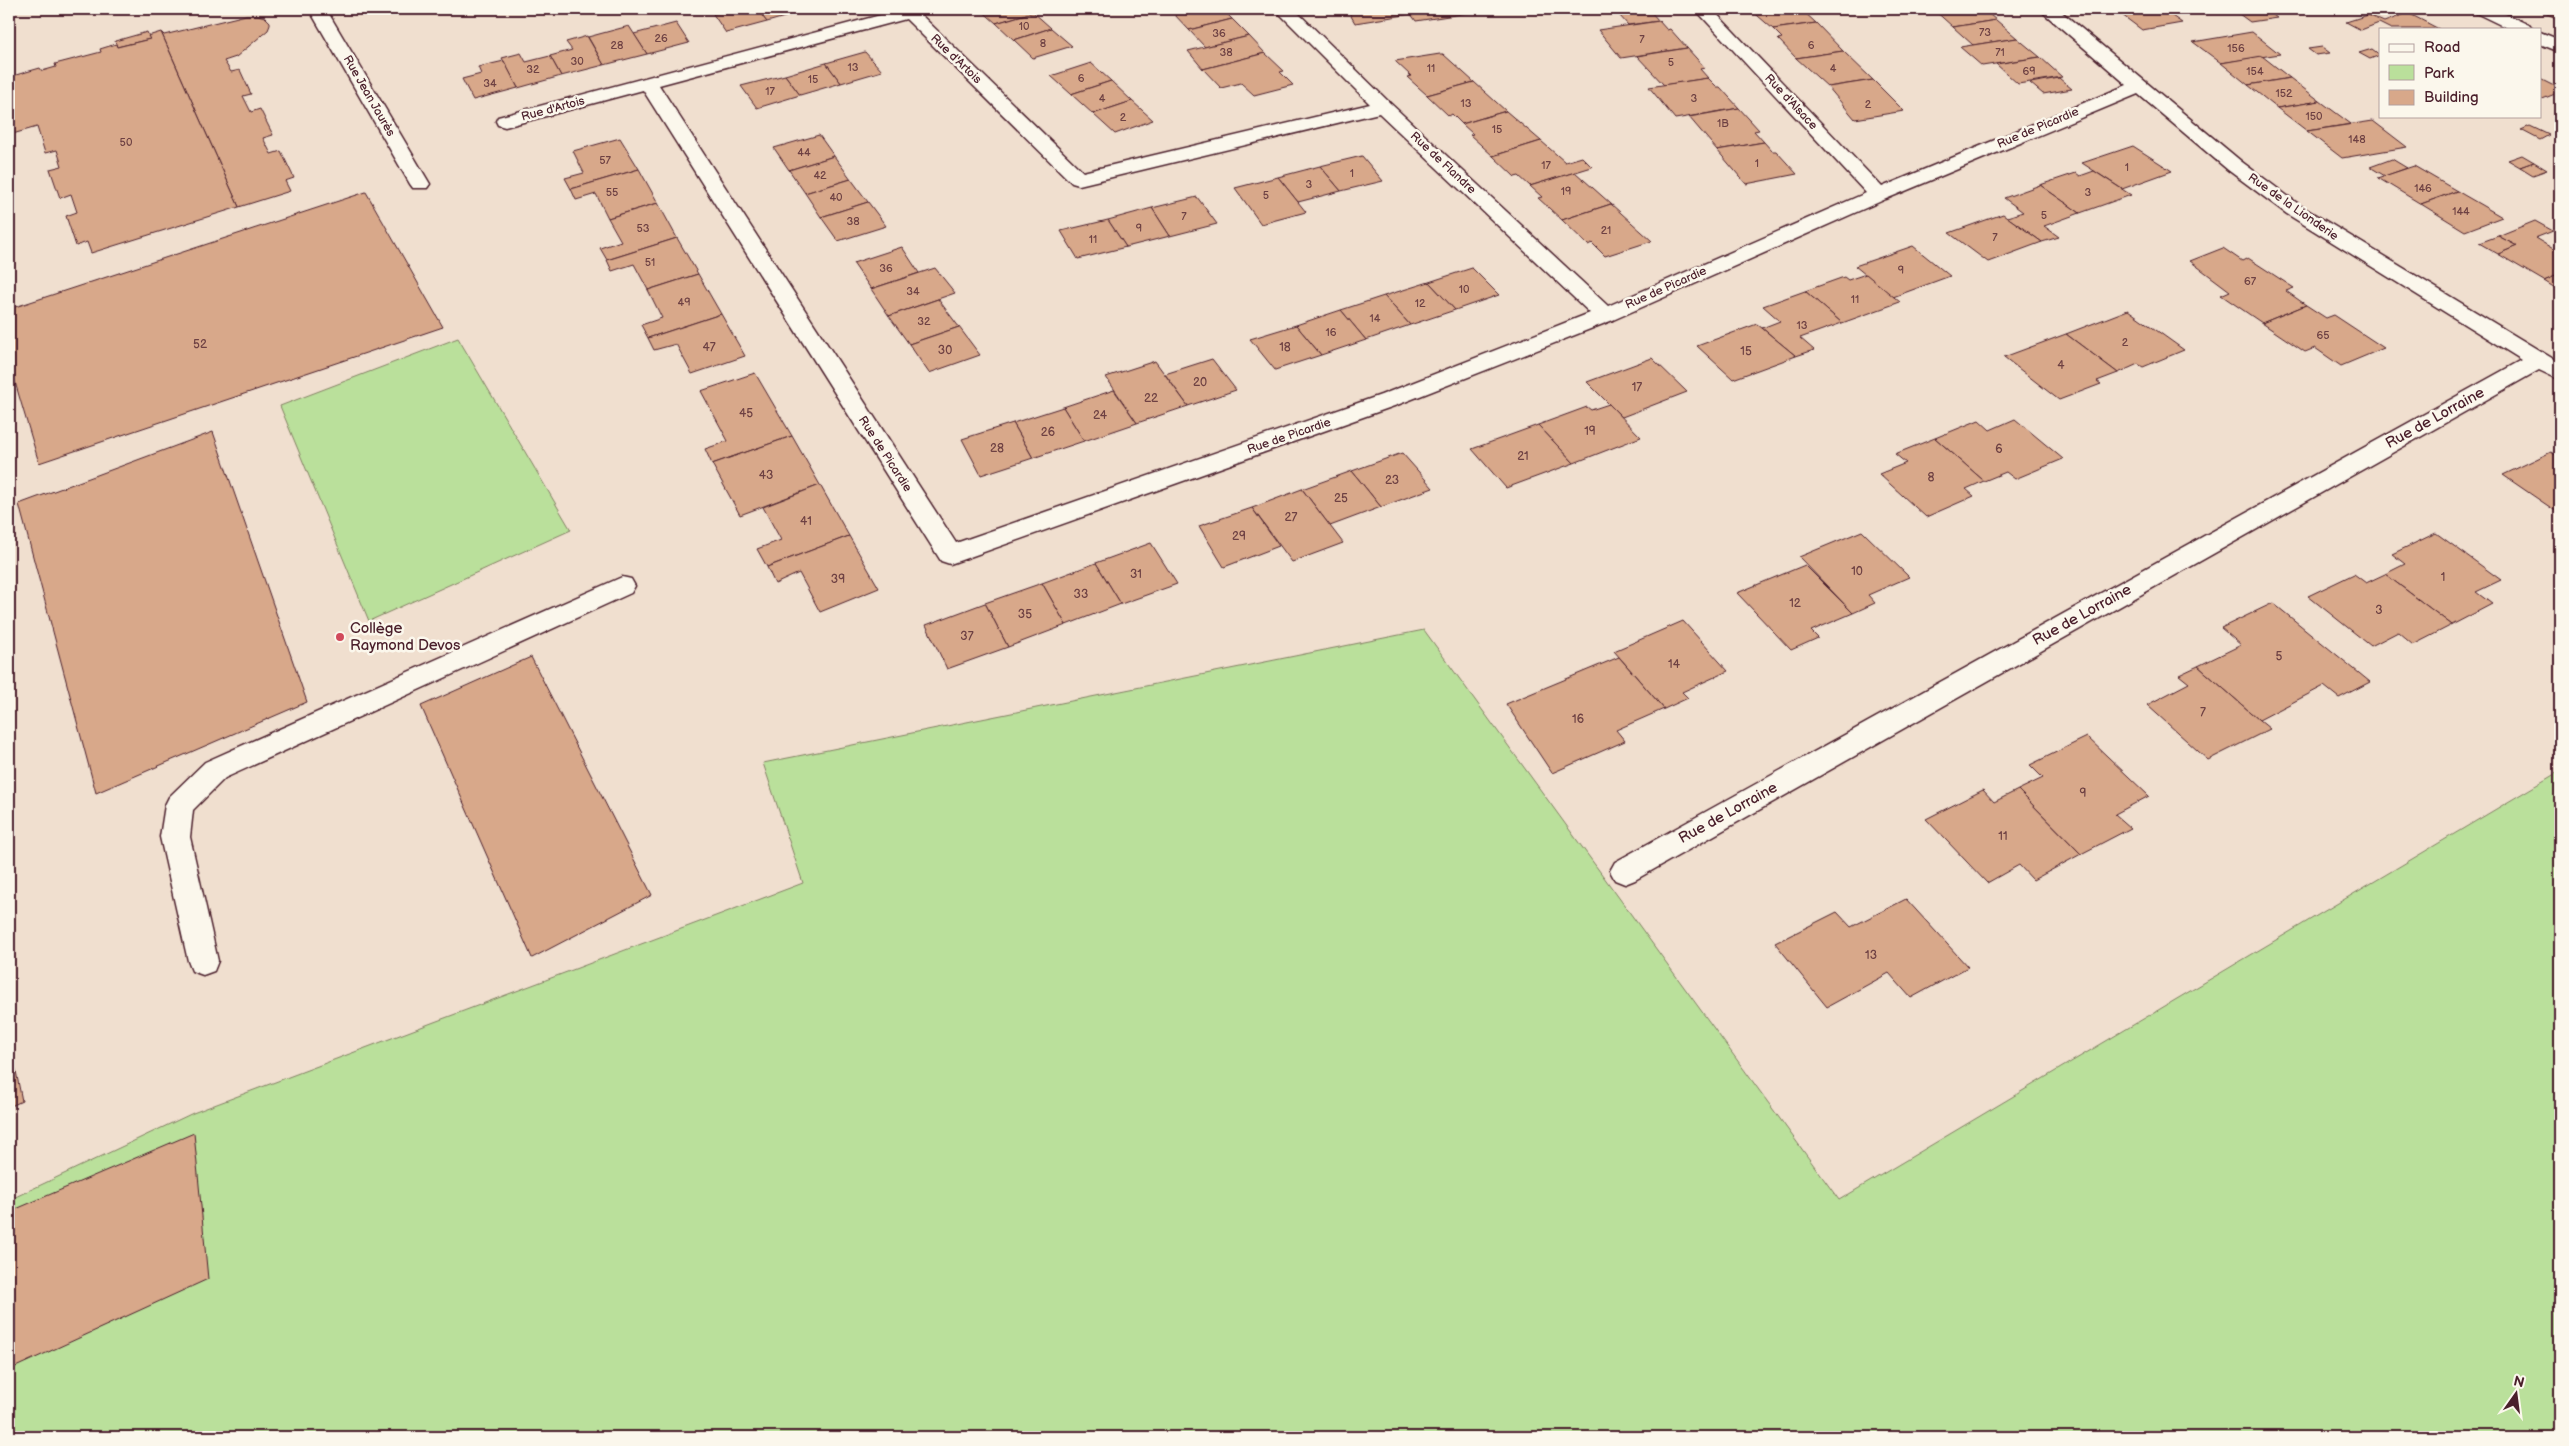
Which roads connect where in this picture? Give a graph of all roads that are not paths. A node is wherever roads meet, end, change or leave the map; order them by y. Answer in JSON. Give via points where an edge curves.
{"nodes":[{"id":1,"x":317,"y":9,"type":"edge"},
{"id":2,"x":1284,"y":9,"type":"edge"},
{"id":3,"x":1703,"y":9,"type":"edge"},
{"id":4,"x":2048,"y":9,"type":"edge"},
{"id":5,"x":2482,"y":9,"type":"edge"},
{"id":6,"x":2522,"y":28,"type":"edge"},
{"id":7,"x":2542,"y":38,"type":"edge"},
{"id":8,"x":2560,"y":46,"type":"edge"},
{"id":9,"x":648,"y":83,"type":"junction"},
{"id":10,"x":2140,"y":86,"type":"junction"},
{"id":11,"x":1382,"y":107,"type":"junction"},
{"id":12,"x":505,"y":121,"type":"dead end"},
{"id":13,"x":420,"y":184,"type":"dead end"},
{"id":14,"x":1879,"y":195,"type":"junction"},
{"id":15,"x":1605,"y":315,"type":"junction"},
{"id":16,"x":2539,"y":360,"type":"junction"},
{"id":17,"x":2560,"y":373,"type":"edge"},
{"id":18,"x":622,"y":586,"type":"dead end"},
{"id":19,"x":1625,"y":871,"type":"dead end"},
{"id":20,"x":202,"y":961,"type":"dead end"}],
"edges":[{"from":1,"to":13,"type":"street","name":"Rue Jean Jaurès"},
{"from":2,"to":11,"type":"street","name":"Rue de Flandre"},
{"from":3,"to":14,"type":"street","name":"Rue d'Alsace"},
{"from":4,"to":10,"type":"street","name":"Rue de la Lionderie"},
{"from":5,"to":6,"type":"street"},
{"from":7,"to":8,"type":"street"},
{"from":9,"to":11,"type":"street","name":"Rue d'Artois","via":[[909,13],[1079,179]]},
{"from":9,"to":12,"type":"street","name":"Rue d'Artois"},
{"from":9,"to":15,"type":"street","name":"Rue de Picardie","via":[[950,555],[1389,400]]},
{"from":10,"to":14,"type":"street","name":"Rue de Picardie"},
{"from":10,"to":16,"type":"street","name":"Rue de la Lionderie","via":[[2234,166],[2294,210]]},
{"from":11,"to":15,"type":"street","name":"Rue de Flandre"},
{"from":14,"to":15,"type":"street","name":"Rue de Picardie"},
{"from":16,"to":17,"type":"street","name":"Rue de la Lionderie"},
{"from":16,"to":19,"type":"street","name":"Rue de Lorraine"},
{"from":18,"to":20,"type":"street","via":[[215,770],[179,805],[175,837]]}]}
